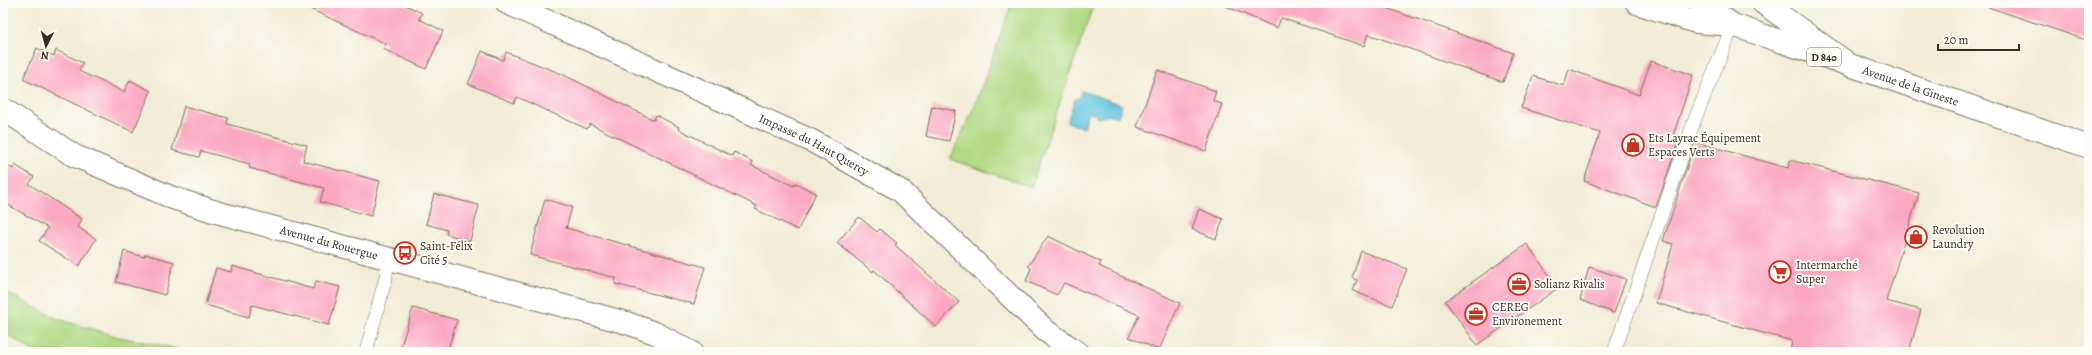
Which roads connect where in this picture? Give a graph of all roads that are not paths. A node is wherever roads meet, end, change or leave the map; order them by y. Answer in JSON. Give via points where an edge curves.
{"nodes":[{"id":1,"x":507,"y":3,"type":"edge"},
{"id":2,"x":1637,"y":3,"type":"edge"},
{"id":3,"x":1701,"y":3,"type":"edge"},
{"id":4,"x":1763,"y":3,"type":"edge"},
{"id":5,"x":1733,"y":25,"type":"junction"},
{"id":6,"x":1854,"y":68,"type":"junction"},
{"id":7,"x":3,"y":110,"type":"edge"},
{"id":8,"x":2089,"y":147,"type":"edge"},
{"id":9,"x":387,"y":258,"type":"junction"},
{"id":10,"x":366,"y":352,"type":"edge"},
{"id":11,"x":691,"y":352,"type":"edge"},
{"id":12,"x":1077,"y":352,"type":"edge"},
{"id":13,"x":1614,"y":352,"type":"edge"}],
"edges":[{"from":1,"to":12,"type":"street","name":"Impasse du Haut Quercy","via":[[812,141],[901,191],[1046,332]]},
{"from":2,"to":5,"type":"street","name":"Avenue de la Gineste","number":"D 840","via":[[1696,22]]},
{"from":3,"to":5,"type":"street","name":"Avenue de la Gineste","number":"D 840"},
{"from":4,"to":6,"type":"street"},
{"from":5,"to":6,"type":"street","name":"Avenue de la Gineste","number":"D 840"},
{"from":5,"to":13,"type":"lane","via":[[1695,119]]},
{"from":6,"to":8,"type":"street","name":"Avenue de la Gineste","number":"D 840"},
{"from":7,"to":9,"type":"street","name":"Avenue du Rouergue","via":[[72,155],[173,198]]},
{"from":9,"to":10,"type":"lane","via":[[386,277]]},
{"from":9,"to":11,"type":"street","name":"Avenue du Rouergue","via":[[627,323],[656,333]]}]}
